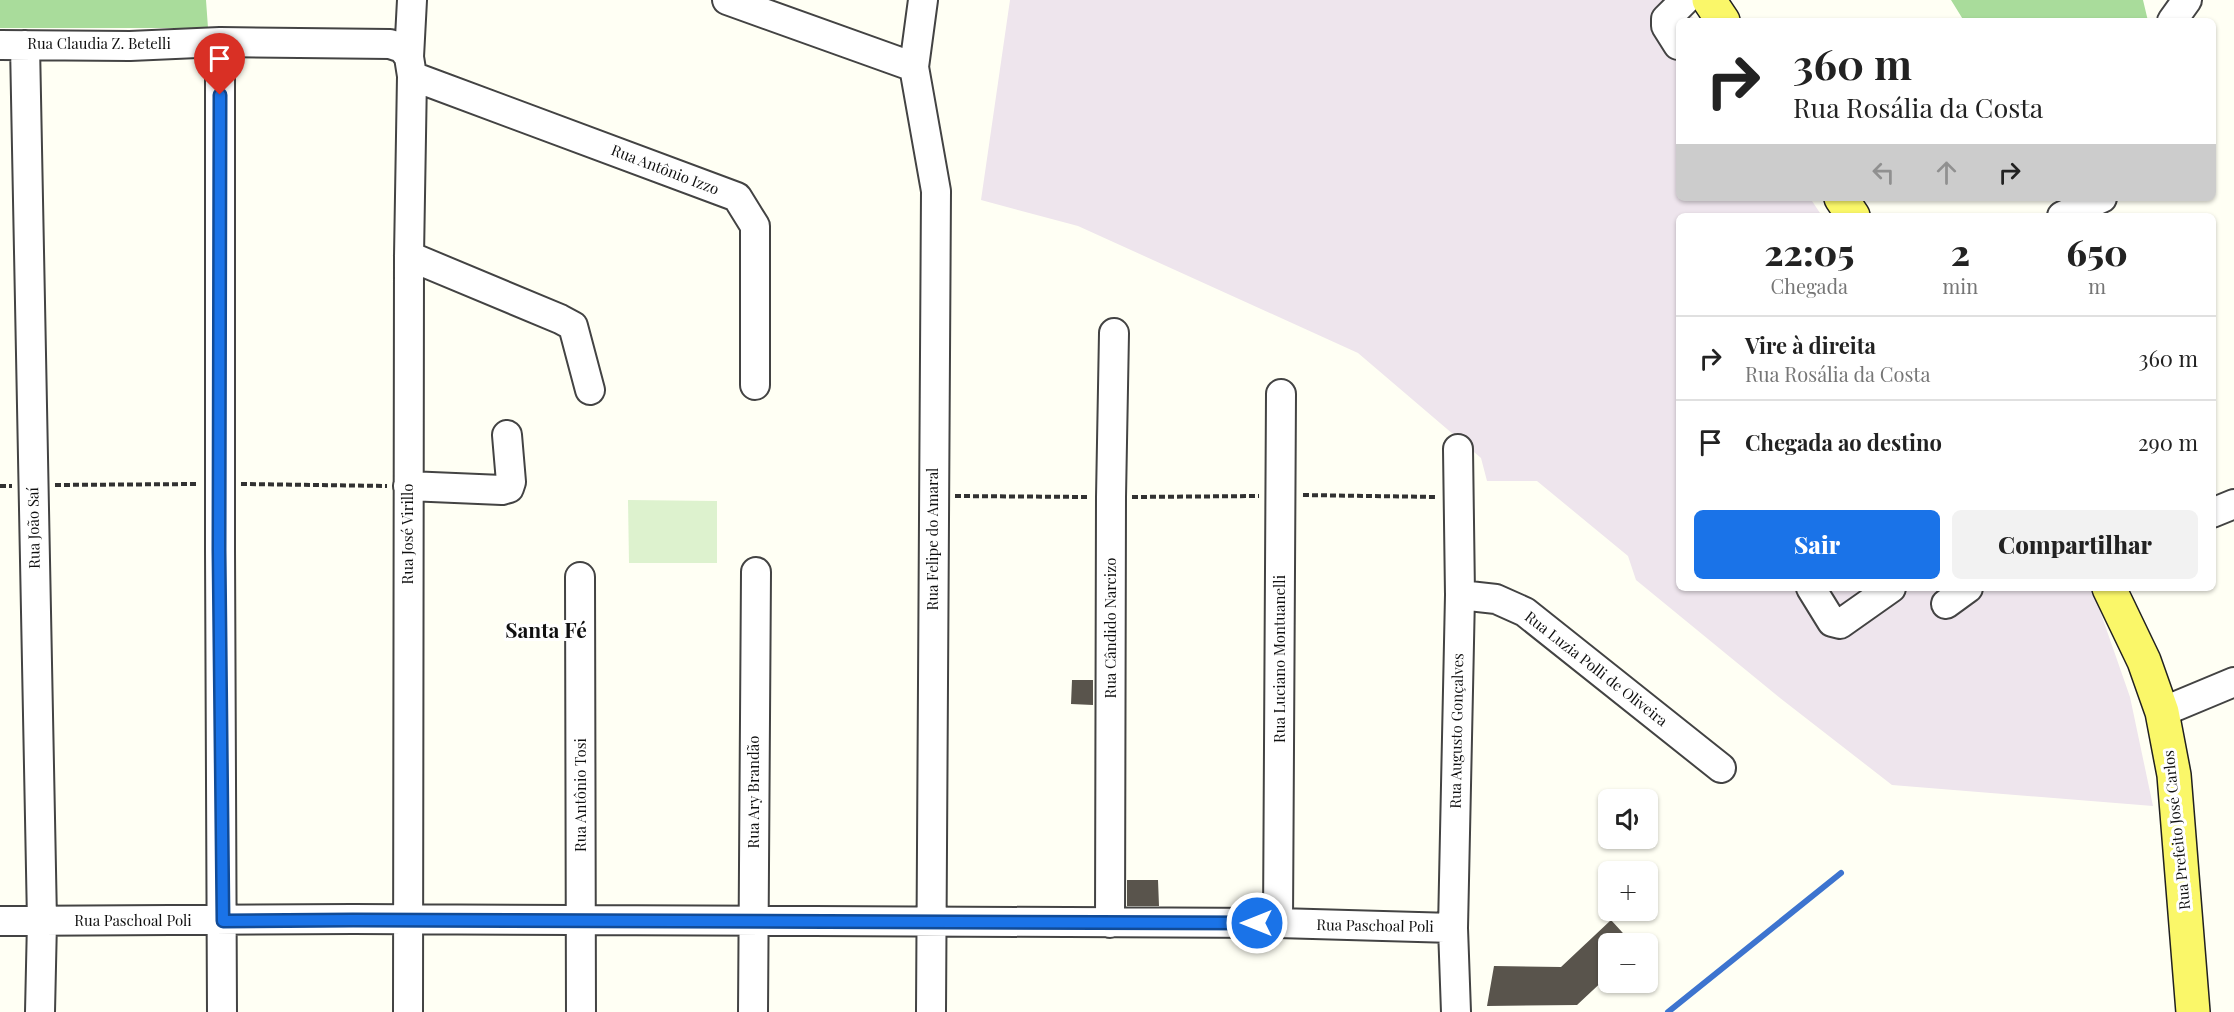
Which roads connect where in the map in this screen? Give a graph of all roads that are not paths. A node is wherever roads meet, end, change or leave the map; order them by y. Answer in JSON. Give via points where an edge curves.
{"nodes":[{"id":1,"x":412,"y":0,"type":"edge"},
{"id":2,"x":727,"y":0,"type":"edge"},
{"id":3,"x":923,"y":0,"type":"edge"},
{"id":4,"x":1685,"y":0,"type":"edge"},
{"id":5,"x":1709,"y":0,"type":"edge"},
{"id":6,"x":2187,"y":0,"type":"edge"},
{"id":7,"x":1722,"y":18,"type":"edge"},
{"id":8,"x":2174,"y":18,"type":"edge"},
{"id":9,"x":220,"y":42,"type":"junction"},
{"id":10,"x":1676,"y":42,"type":"edge"},
{"id":11,"x":12,"y":45,"type":"edge"},
{"id":12,"x":411,"y":66,"type":"junction"},
{"id":13,"x":914,"y":67,"type":"junction"},
{"id":14,"x":2052,"y":201,"type":"edge"},
{"id":15,"x":2095,"y":201,"type":"edge"},
{"id":16,"x":2042,"y":213,"type":"edge"},
{"id":17,"x":2069,"y":213,"type":"edge"},
{"id":18,"x":409,"y":256,"type":"junction"},
{"id":19,"x":1114,"y":333,"type":"dead end"},
{"id":20,"x":755,"y":385,"type":"dead end"},
{"id":21,"x":590,"y":390,"type":"dead end"},
{"id":22,"x":1281,"y":394,"type":"dead end"},
{"id":23,"x":507,"y":435,"type":"dead end"},
{"id":24,"x":1458,"y":450,"type":"dead end"},
{"id":25,"x":408,"y":486,"type":"junction"},
{"id":26,"x":2234,"y":504,"type":"edge"},
{"id":27,"x":2216,"y":511,"type":"edge"},
{"id":28,"x":756,"y":572,"type":"dead end"},
{"id":29,"x":580,"y":577,"type":"dead end"},
{"id":30,"x":1813,"y":591,"type":"edge"},
{"id":31,"x":1887,"y":591,"type":"edge"},
{"id":32,"x":2110,"y":591,"type":"edge"},
{"id":33,"x":1460,"y":595,"type":"junction"},
{"id":34,"x":2234,"y":682,"type":"edge"},
{"id":35,"x":2162,"y":712,"type":"junction"},
{"id":36,"x":1720,"y":768,"type":"dead end"},
{"id":37,"x":0,"y":921,"type":"edge"},
{"id":38,"x":42,"y":921,"type":"junction"},
{"id":39,"x":223,"y":921,"type":"junction"},
{"id":40,"x":407,"y":921,"type":"junction"},
{"id":41,"x":581,"y":921,"type":"junction"},
{"id":42,"x":753,"y":922,"type":"junction"},
{"id":43,"x":930,"y":922,"type":"junction"},
{"id":44,"x":1110,"y":923,"type":"junction"},
{"id":45,"x":1278,"y":923,"type":"junction"},
{"id":46,"x":1453,"y":928,"type":"junction"},
{"id":47,"x":40,"y":1012,"type":"edge"},
{"id":48,"x":222,"y":1012,"type":"edge"},
{"id":49,"x":408,"y":1012,"type":"edge"},
{"id":50,"x":581,"y":1012,"type":"edge"},
{"id":51,"x":753,"y":1012,"type":"edge"},
{"id":52,"x":931,"y":1012,"type":"edge"},
{"id":53,"x":1456,"y":1012,"type":"edge"},
{"id":54,"x":2193,"y":1012,"type":"edge"}],
"edges":[{"from":1,"to":12,"type":"street","name":"Rua José Virillo"},
{"from":2,"to":13,"type":"street"},
{"from":3,"to":13,"type":"street","name":"Rua Felipe do Amaral"},
{"from":4,"to":10,"type":"street","via":[[1666,19]]},
{"from":5,"to":7,"type":"main road"},
{"from":6,"to":8,"type":"street"},
{"from":9,"to":11,"type":"street","name":"Rua Claudia Z. Betelli"},
{"from":9,"to":12,"type":"street","name":"Rua Claudia Z. Betelli","via":[[390,44],[402,48]]},
{"from":9,"to":39,"type":"street"},
{"from":11,"to":38,"type":"street","name":"Rua João Saí"},
{"from":12,"to":18,"type":"street","name":"Rua José Virillo"},
{"from":12,"to":20,"type":"street","name":"Rua Antônio Izzo","via":[[737,197],[755,226]]},
{"from":13,"to":43,"type":"street","name":"Rua Felipe do Amaral","via":[[936,191]]},
{"from":14,"to":16,"type":"street"},
{"from":15,"to":17,"type":"street"},
{"from":18,"to":21,"type":"street","via":[[573,326]]},
{"from":18,"to":25,"type":"street","name":"Rua José Virillo"},
{"from":19,"to":44,"type":"street","name":"Rua Cândido Narcizo"},
{"from":22,"to":45,"type":"street","name":"Rua Luciano Montuanelli"},
{"from":23,"to":25,"type":"street","via":[[509,488]]},
{"from":24,"to":33,"type":"street","name":"Rua Augusto Gonçalves"},
{"from":25,"to":40,"type":"street","name":"Rua José Virillo"},
{"from":26,"to":27,"type":"street"},
{"from":28,"to":42,"type":"street","name":"Rua Ary Brandão"},
{"from":29,"to":41,"type":"street","name":"Rua Antônio Tosi"},
{"from":30,"to":31,"type":"street","via":[[1832,622],[1840,624]]},
{"from":32,"to":35,"type":"main road","name":"Rua Prefeito José Carlos","via":[[2144,662]]},
{"from":33,"to":36,"type":"street","name":"Rua Luzia Polli de Oliveira","via":[[1496,599],[1525,612]]},
{"from":33,"to":46,"type":"street","name":"Rua Augusto Gonçalves"},
{"from":34,"to":35,"type":"street"},
{"from":35,"to":54,"type":"main road","name":"Rua Prefeito José Carlos","via":[[2174,775]]},
{"from":37,"to":38,"type":"street","name":"Rua Paschoal Poli"},
{"from":38,"to":39,"type":"street","name":"Rua Paschoal Poli"},
{"from":38,"to":47,"type":"street","name":"Rua João Saí"},
{"from":39,"to":40,"type":"street","name":"Rua Paschoal Poli"},
{"from":39,"to":48,"type":"street"},
{"from":40,"to":41,"type":"street","name":"Rua Paschoal Poli"},
{"from":40,"to":49,"type":"street","name":"Rua José Virillo"},
{"from":41,"to":42,"type":"street","name":"Rua Paschoal Poli"},
{"from":41,"to":50,"type":"street","name":"Rua Antônio Tosi"},
{"from":42,"to":43,"type":"street","name":"Rua Paschoal Poli"},
{"from":42,"to":51,"type":"street","name":"Rua Ary Brandão"},
{"from":43,"to":44,"type":"street","name":"Rua Paschoal Poli"},
{"from":43,"to":52,"type":"street","name":"Rua Felipe do Amaral"},
{"from":44,"to":45,"type":"street","name":"Rua Paschoal Poli"},
{"from":45,"to":46,"type":"street","name":"Rua Paschoal Poli"},
{"from":46,"to":53,"type":"street","name":"Rua Augusto Gonçalves"}]}
